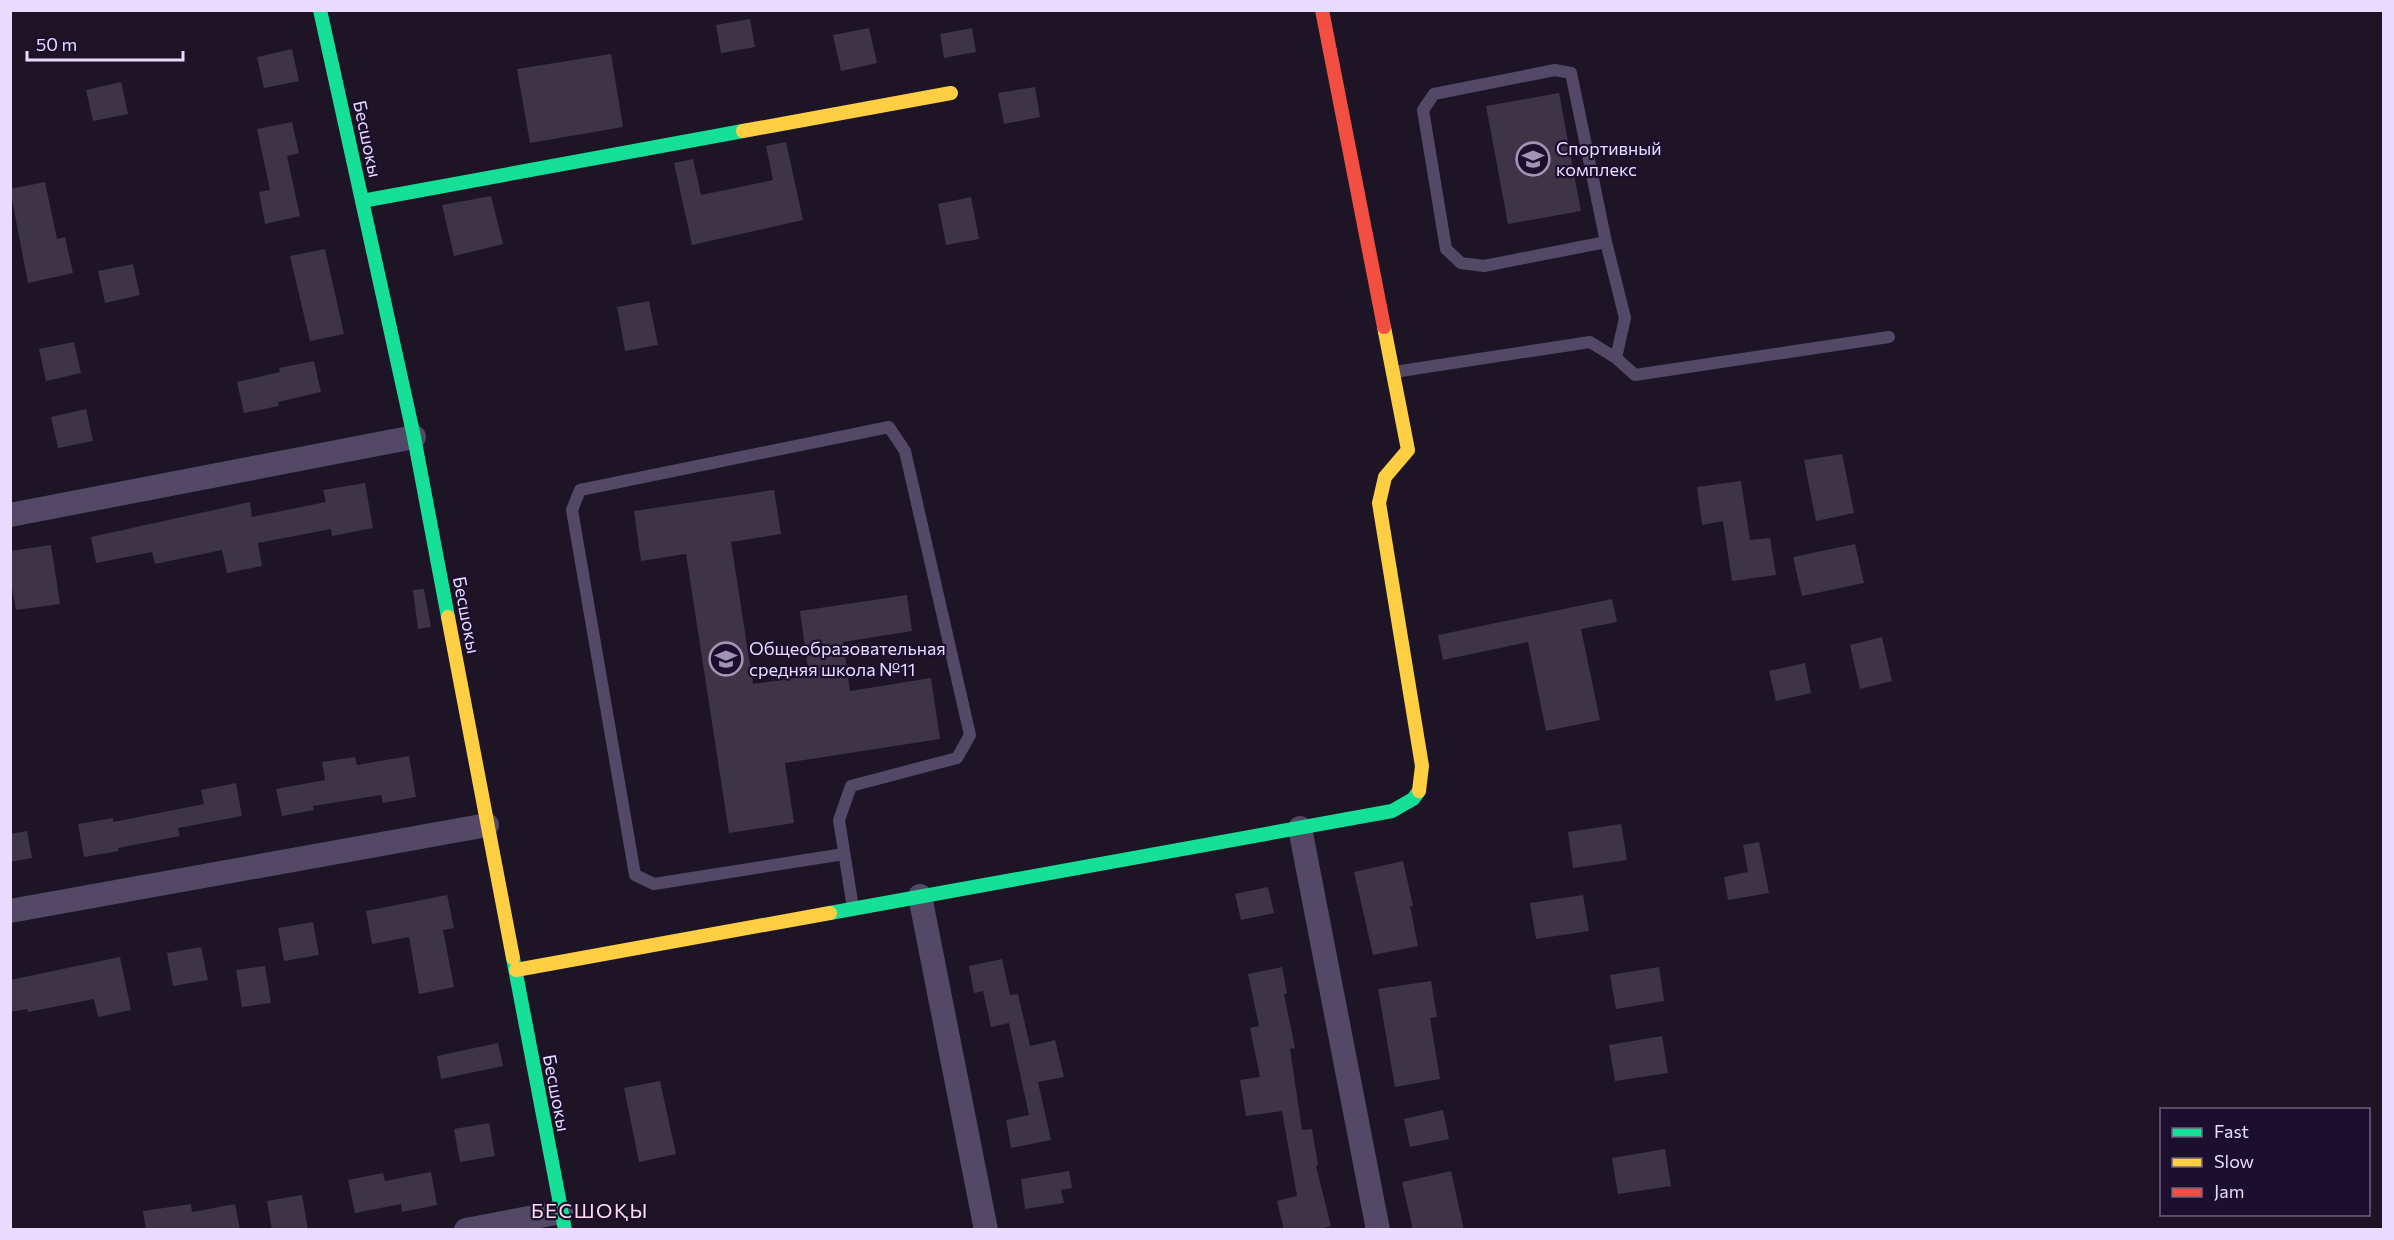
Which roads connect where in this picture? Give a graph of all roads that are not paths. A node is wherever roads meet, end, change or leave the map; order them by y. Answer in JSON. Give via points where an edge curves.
{"nodes":[{"id":1,"x":320,"y":10,"type":"edge"},
{"id":2,"x":1322,"y":10,"type":"edge"},
{"id":3,"x":951,"y":93,"type":"dead end"},
{"id":4,"x":362,"y":201,"type":"junction"},
{"id":5,"x":1606,"y":242,"type":"junction"},
{"id":6,"x":1889,"y":337,"type":"dead end"},
{"id":7,"x":1616,"y":358,"type":"junction"},
{"id":8,"x":1393,"y":372,"type":"junction"},
{"id":9,"x":414,"y":437,"type":"junction"},
{"id":10,"x":10,"y":515,"type":"edge"},
{"id":11,"x":487,"y":825,"type":"junction"},
{"id":12,"x":1300,"y":828,"type":"junction"},
{"id":13,"x":844,"y":854,"type":"junction"},
{"id":14,"x":920,"y":896,"type":"junction"},
{"id":15,"x":853,"y":909,"type":"junction"},
{"id":16,"x":10,"y":911,"type":"edge"},
{"id":17,"x":516,"y":970,"type":"junction"},
{"id":18,"x":563,"y":1221,"type":"edge"},
{"id":19,"x":466,"y":1230,"type":"edge"},
{"id":20,"x":986,"y":1230,"type":"edge"},
{"id":21,"x":1378,"y":1230,"type":"edge"}],
"edges":[{"from":1,"to":4,"type":"street","name":"Бесшокы"},
{"from":2,"to":8,"type":"street"},
{"from":3,"to":4,"type":"street"},
{"from":4,"to":9,"type":"street","name":"Бесшокы"},
{"from":5,"to":5,"type":"lane","via":[[1484,266],[1461,263],[1446,249],[1423,110],[1434,94],[1555,70],[1571,74]]},
{"from":5,"to":7,"type":"lane","via":[[1625,318]]},
{"from":6,"to":7,"type":"lane","via":[[1635,375]]},
{"from":7,"to":8,"type":"lane","via":[[1590,342]]},
{"from":8,"to":12,"type":"street","via":[[1408,450],[1385,477],[1379,503],[1422,766],[1422,787],[1413,801],[1392,811]]},
{"from":9,"to":10,"type":"street"},
{"from":9,"to":11,"type":"street","name":"Бесшокы"},
{"from":11,"to":16,"type":"street"},
{"from":11,"to":17,"type":"street","name":"Бесшокы"},
{"from":12,"to":14,"type":"street"},
{"from":12,"to":21,"type":"street"},
{"from":13,"to":13,"type":"lane","via":[[839,820],[851,786],[957,758],[970,735],[905,451],[889,427],[580,490],[572,510],[635,874],[654,884]]},
{"from":13,"to":15,"type":"lane"},
{"from":14,"to":15,"type":"street"},
{"from":14,"to":20,"type":"street"},
{"from":15,"to":17,"type":"street"},
{"from":17,"to":18,"type":"street","name":"Бесшокы"},
{"from":18,"to":19,"type":"street"}]}
